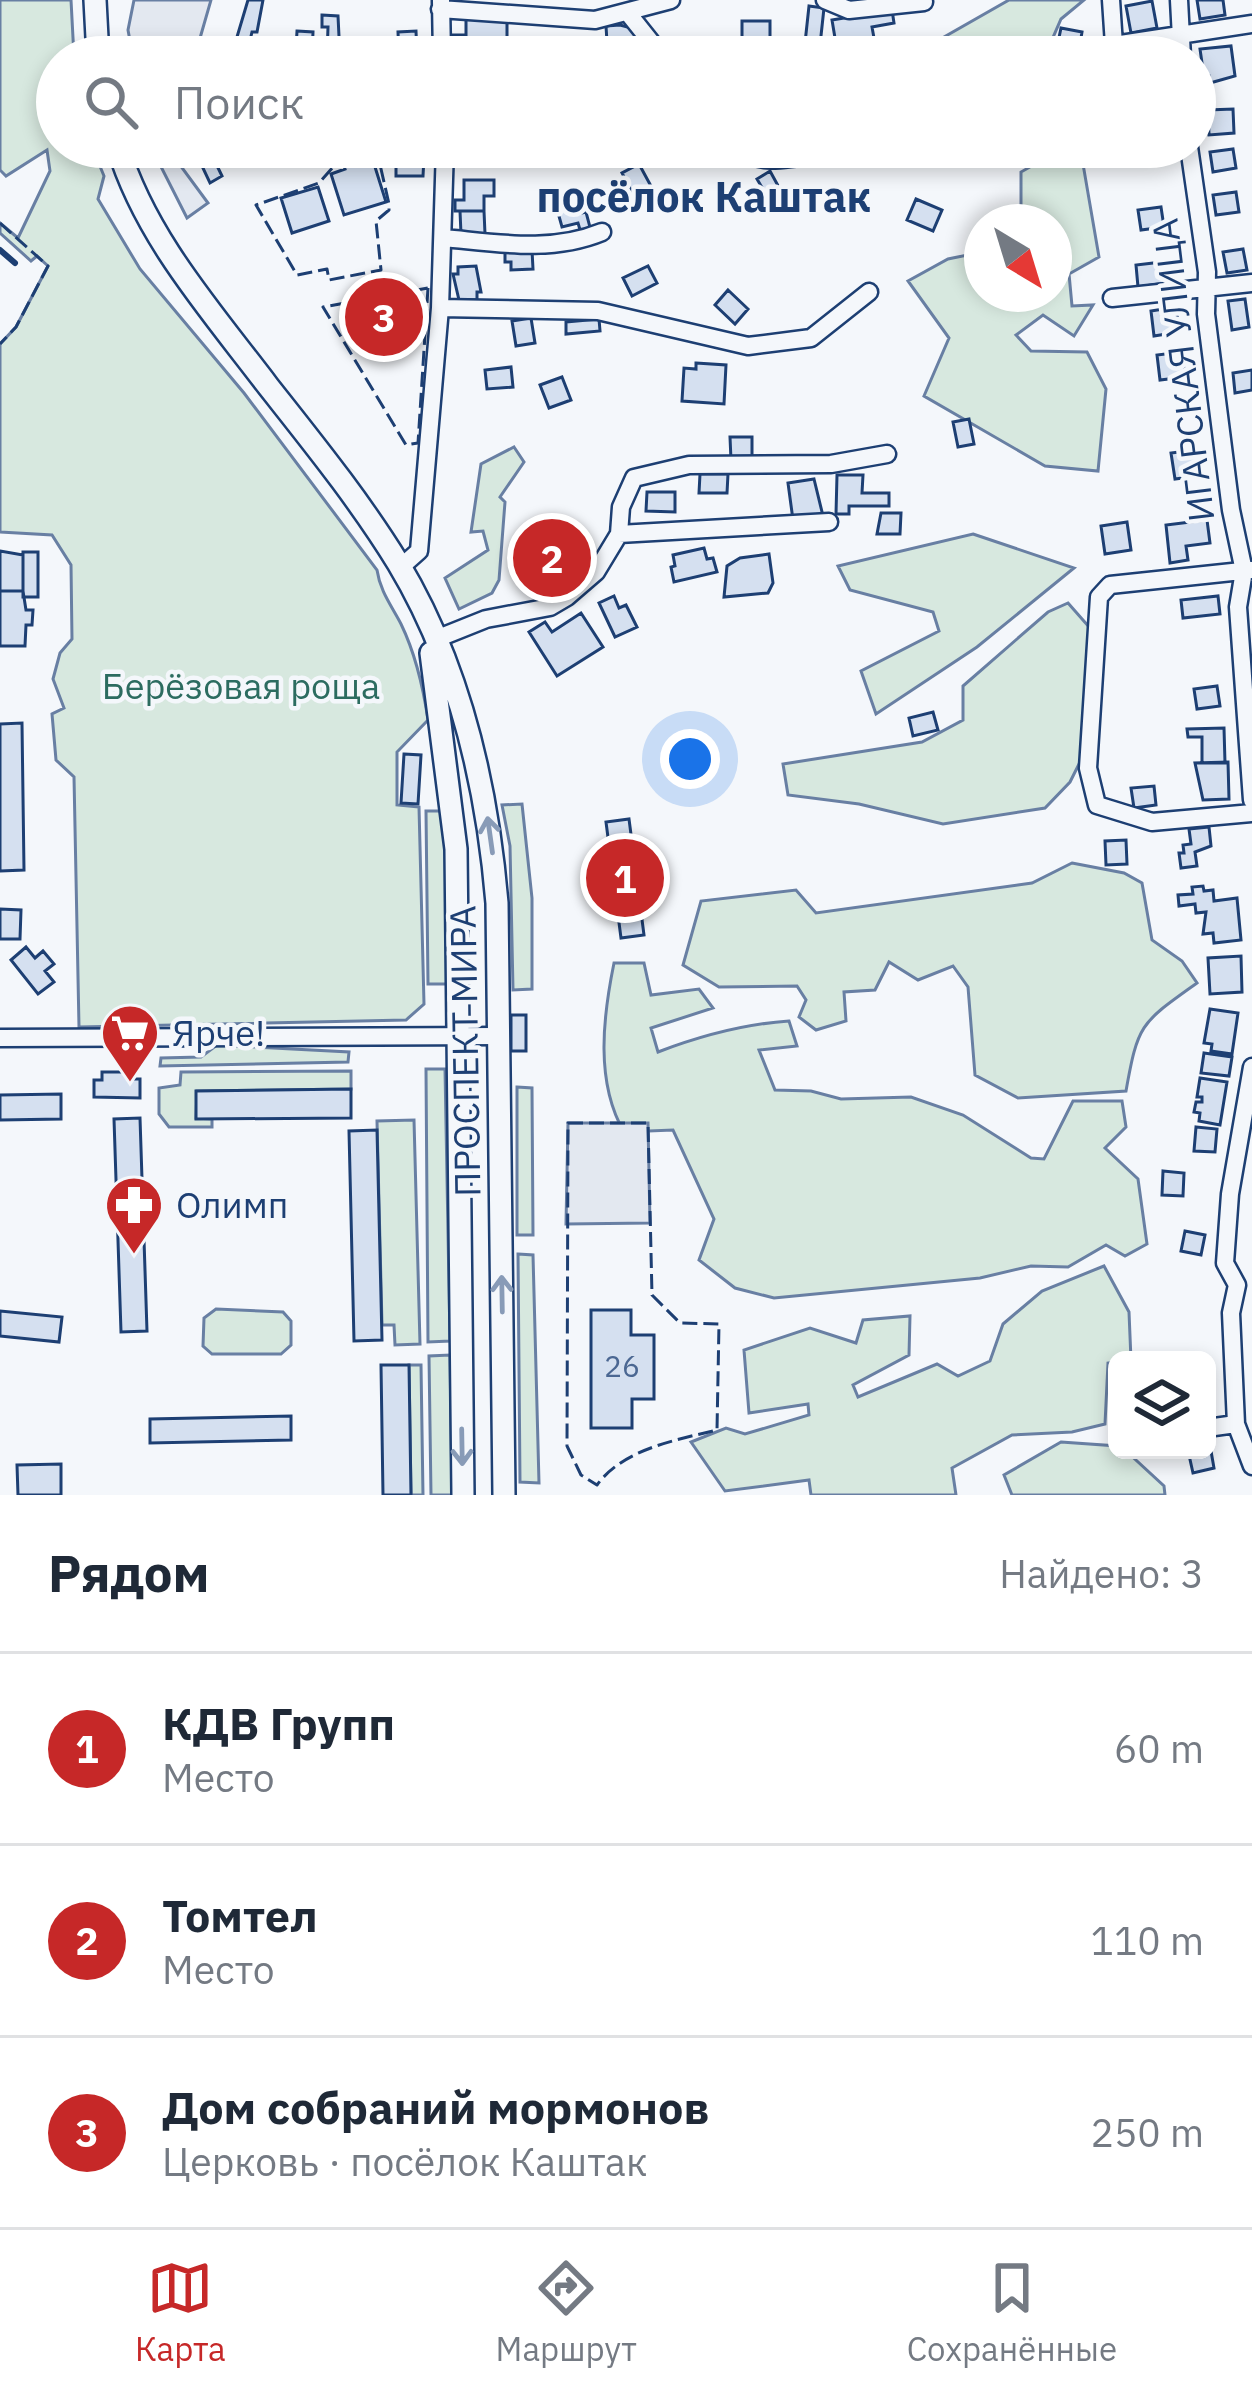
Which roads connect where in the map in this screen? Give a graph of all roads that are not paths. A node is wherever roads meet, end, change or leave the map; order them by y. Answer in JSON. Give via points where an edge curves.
{"nodes":[{"id":1,"x":94,"y":0,"type":"edge"},
{"id":2,"x":671,"y":0,"type":"edge"},
{"id":3,"x":825,"y":0,"type":"edge"},
{"id":4,"x":1111,"y":0,"type":"edge"},
{"id":5,"x":1179,"y":0,"type":"edge"},
{"id":6,"x":924,"y":2,"type":"edge"},
{"id":7,"x":441,"y":4,"type":"edge"},
{"id":8,"x":628,"y":13,"type":"junction"},
{"id":9,"x":1252,"y":23,"type":"edge"},
{"id":10,"x":1183,"y":33,"type":"junction"},
{"id":11,"x":97,"y":36,"type":"edge"},
{"id":12,"x":442,"y":36,"type":"edge"},
{"id":13,"x":646,"y":36,"type":"edge"},
{"id":14,"x":1110,"y":36,"type":"edge"},
{"id":15,"x":1171,"y":36,"type":"edge"},
{"id":16,"x":1183,"y":36,"type":"edge"},
{"id":17,"x":127,"y":168,"type":"edge"},
{"id":18,"x":445,"y":168,"type":"edge"},
{"id":19,"x":1192,"y":168,"type":"edge"},
{"id":20,"x":602,"y":232,"type":"dead end"},
{"id":21,"x":444,"y":238,"type":"junction"},
{"id":22,"x":1252,"y":283,"type":"edge"},
{"id":23,"x":1205,"y":289,"type":"junction"},
{"id":24,"x":869,"y":292,"type":"dead end"},
{"id":25,"x":1112,"y":298,"type":"dead end"},
{"id":26,"x":440,"y":308,"type":"junction"},
{"id":27,"x":887,"y":454,"type":"dead end"},
{"id":28,"x":829,"y":522,"type":"dead end"},
{"id":29,"x":619,"y":534,"type":"junction"},
{"id":30,"x":401,"y":567,"type":"junction"},
{"id":31,"x":1248,"y":571,"type":"edge"},
{"id":32,"x":426,"y":617,"type":"junction"},
{"id":33,"x":436,"y":640,"type":"junction"},
{"id":34,"x":1252,"y":800,"type":"edge"},
{"id":35,"x":1252,"y":813,"type":"edge"},
{"id":36,"x":458,"y":1036,"type":"junction"},
{"id":37,"x":499,"y":1036,"type":"junction"},
{"id":38,"x":0,"y":1038,"type":"edge"},
{"id":39,"x":1252,"y":1067,"type":"edge"},
{"id":40,"x":1244,"y":1282,"type":"edge"},
{"id":41,"x":460,"y":1348,"type":"junction"},
{"id":42,"x":503,"y":1348,"type":"junction"},
{"id":43,"x":1236,"y":1424,"type":"junction"},
{"id":44,"x":1216,"y":1427,"type":"edge"},
{"id":45,"x":1252,"y":1466,"type":"edge"},
{"id":46,"x":463,"y":1495,"type":"edge"},
{"id":47,"x":504,"y":1495,"type":"edge"}],
"edges":[{"from":1,"to":11,"type":"main road"},
{"from":2,"to":8,"type":"street"},
{"from":3,"to":6,"type":"street","via":[[849,10]]},
{"from":4,"to":14,"type":"street"},
{"from":5,"to":10,"type":"street"},
{"from":7,"to":8,"type":"street","via":[[595,20]]},
{"from":7,"to":12,"type":"street"},
{"from":8,"to":13,"type":"street"},
{"from":9,"to":10,"type":"street"},
{"from":10,"to":15,"type":"street"},
{"from":10,"to":16,"type":"street"},
{"from":17,"to":30,"type":"main road","name":"ПРОСПЕКТ МИРА","via":[[180,268]]},
{"from":18,"to":21,"type":"street"},
{"from":19,"to":23,"type":"street","name":"ИГАРСКАЯ УЛИЦА"},
{"from":20,"to":21,"type":"street","via":[[549,245]]},
{"from":21,"to":26,"type":"street"},
{"from":22,"to":23,"type":"street"},
{"from":23,"to":25,"type":"street"},
{"from":23,"to":31,"type":"street","name":"ИГАРСКАЯ УЛИЦА","via":[[1231,510]]},
{"from":24,"to":26,"type":"street","via":[[811,338],[748,346],[598,311]]},
{"from":26,"to":30,"type":"street","via":[[419,551]]},
{"from":27,"to":29,"type":"street","via":[[831,464],[660,469],[628,487]]},
{"from":28,"to":29,"type":"street"},
{"from":29,"to":33,"type":"street","via":[[596,572],[550,607],[486,619]]},
{"from":30,"to":32,"type":"main road","name":"ПРОСПЕКТ МИРА"},
{"from":31,"to":34,"type":"street","name":"ИГАРСКАЯ УЛИЦА","via":[[1238,607]]},
{"from":31,"to":35,"type":"street","via":[[1110,585],[1099,597],[1088,768],[1097,805],[1152,822]]},
{"from":32,"to":33,"type":"main road","name":"ПРОСПЕКТ МИРА"},
{"from":32,"to":36,"type":"main road","name":"ПРОСПЕКТ МИРА","via":[[454,832]]},
{"from":37,"to":33,"type":"main road","name":"ПРОСПЕКТ МИРА","one_way":true,"via":[[492,845],[469,728]]},
{"from":36,"to":37,"type":"street"},
{"from":36,"to":38,"type":"street"},
{"from":36,"to":41,"type":"main road","name":"ПРОСПЕКТ МИРА"},
{"from":42,"to":37,"type":"main road","name":"ПРОСПЕКТ МИРА","one_way":true},
{"from":39,"to":40,"type":"street","via":[[1225,1263]]},
{"from":40,"to":43,"type":"street","via":[[1231,1332]]},
{"from":41,"to":42,"type":"main road"},
{"from":41,"to":46,"type":"main road","name":"ПРОСПЕКТ МИРА","one_way":true},
{"from":42,"to":47,"type":"main road","name":"ПРОСПЕКТ МИРА"},
{"from":43,"to":44,"type":"street"},
{"from":43,"to":45,"type":"street"}]}
